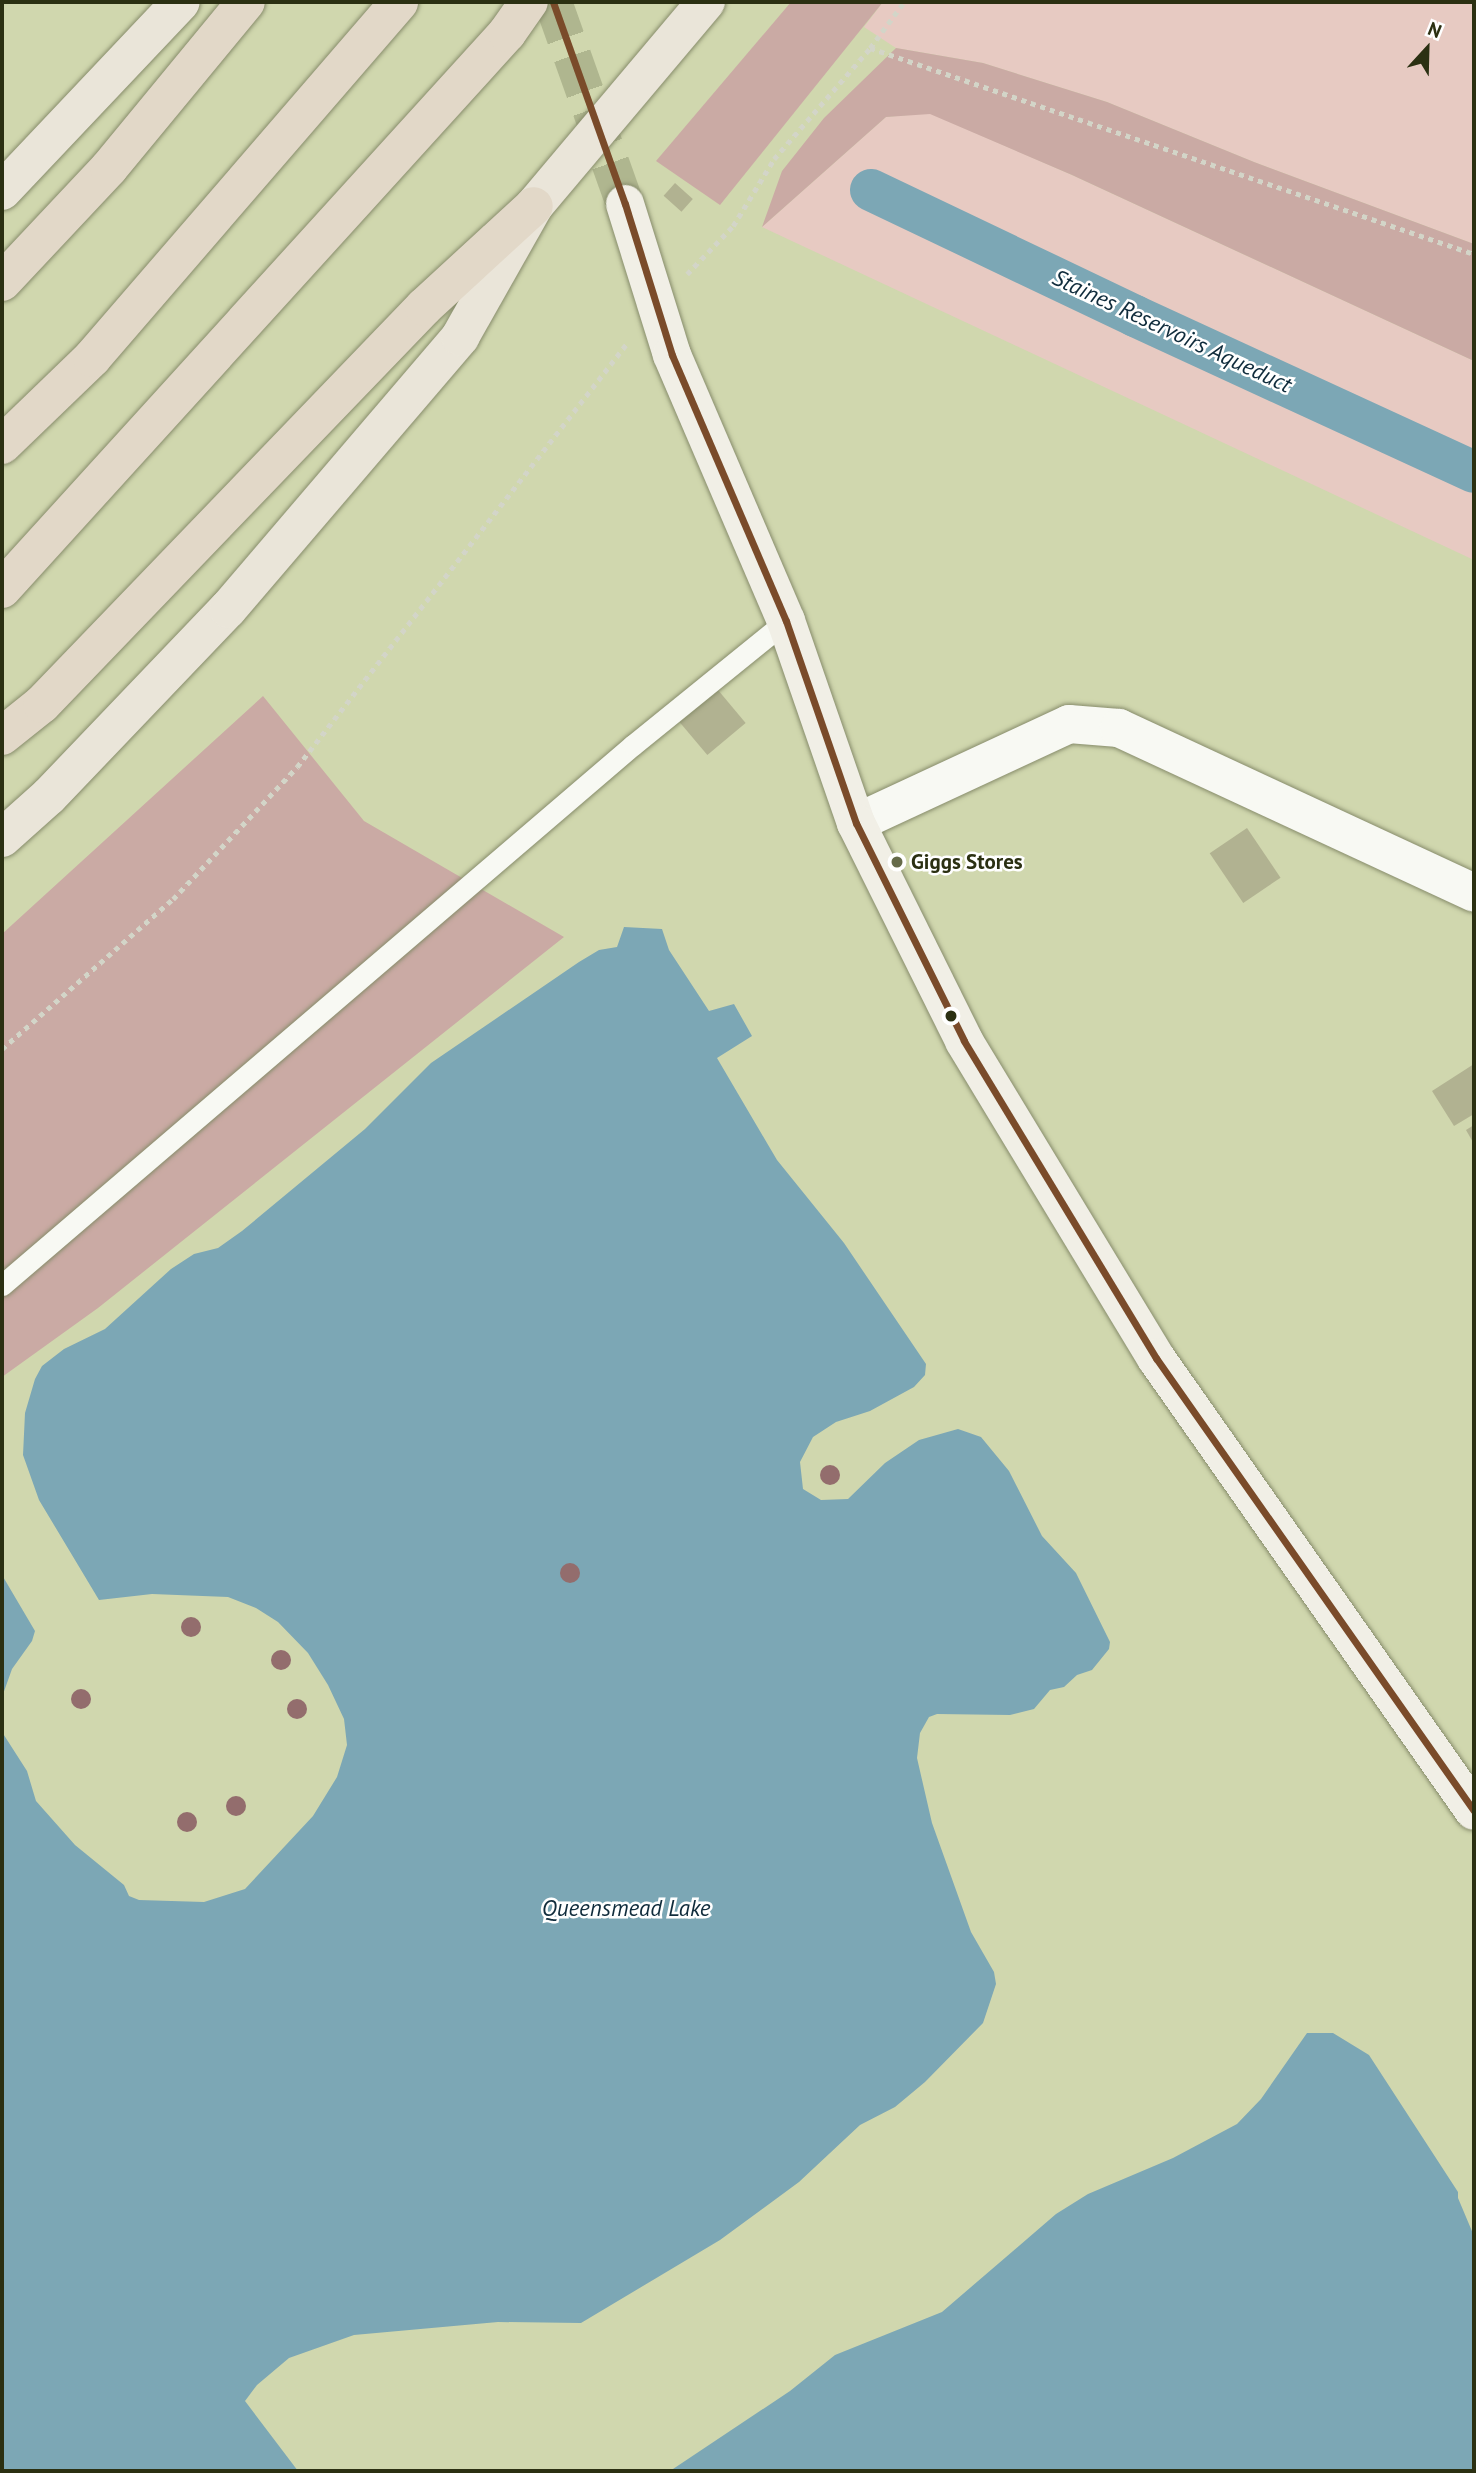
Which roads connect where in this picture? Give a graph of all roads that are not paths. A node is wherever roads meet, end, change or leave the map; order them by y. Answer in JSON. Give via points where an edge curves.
{"nodes":[{"id":1,"x":181,"y":2,"type":"edge"},
{"id":2,"x":246,"y":2,"type":"edge"},
{"id":3,"x":399,"y":2,"type":"edge"},
{"id":4,"x":529,"y":2,"type":"edge"},
{"id":5,"x":706,"y":2,"type":"edge"},
{"id":6,"x":2,"y":191,"type":"edge"},
{"id":7,"x":625,"y":204,"type":"tunnel mouth"},
{"id":8,"x":534,"y":206,"type":"junction"},
{"id":9,"x":2,"y":282,"type":"edge"},
{"id":10,"x":2,"y":445,"type":"edge"},
{"id":11,"x":2,"y":589,"type":"edge"},
{"id":12,"x":786,"y":621,"type":"junction"},
{"id":13,"x":2,"y":736,"type":"edge"},
{"id":14,"x":856,"y":823,"type":"junction"},
{"id":15,"x":2,"y":838,"type":"edge"},
{"id":16,"x":1474,"y":893,"type":"edge"},
{"id":17,"x":2,"y":1284,"type":"edge"},
{"id":18,"x":1474,"y":1811,"type":"edge"}],
"edges":[{"from":1,"to":6,"type":"main road"},
{"from":2,"to":9,"type":"highway","via":[[109,168]]},
{"from":3,"to":10,"type":"highway","via":[[92,358]]},
{"from":4,"to":11,"type":"highway","via":[[507,33]]},
{"from":5,"to":8,"type":"main road"},
{"from":7,"to":12,"type":"main road","via":[[673,355]]},
{"from":8,"to":13,"type":"highway","via":[[424,307],[42,704]]},
{"from":8,"to":15,"type":"main road","via":[[460,337],[228,609],[49,796]]},
{"from":12,"to":14,"type":"main road"},
{"from":12,"to":17,"type":"lane","via":[[622,754]]},
{"from":14,"to":16,"type":"street","via":[[1069,724],[1119,728]]},
{"from":14,"to":18,"type":"main road","via":[[964,1041],[1156,1358]]}]}
